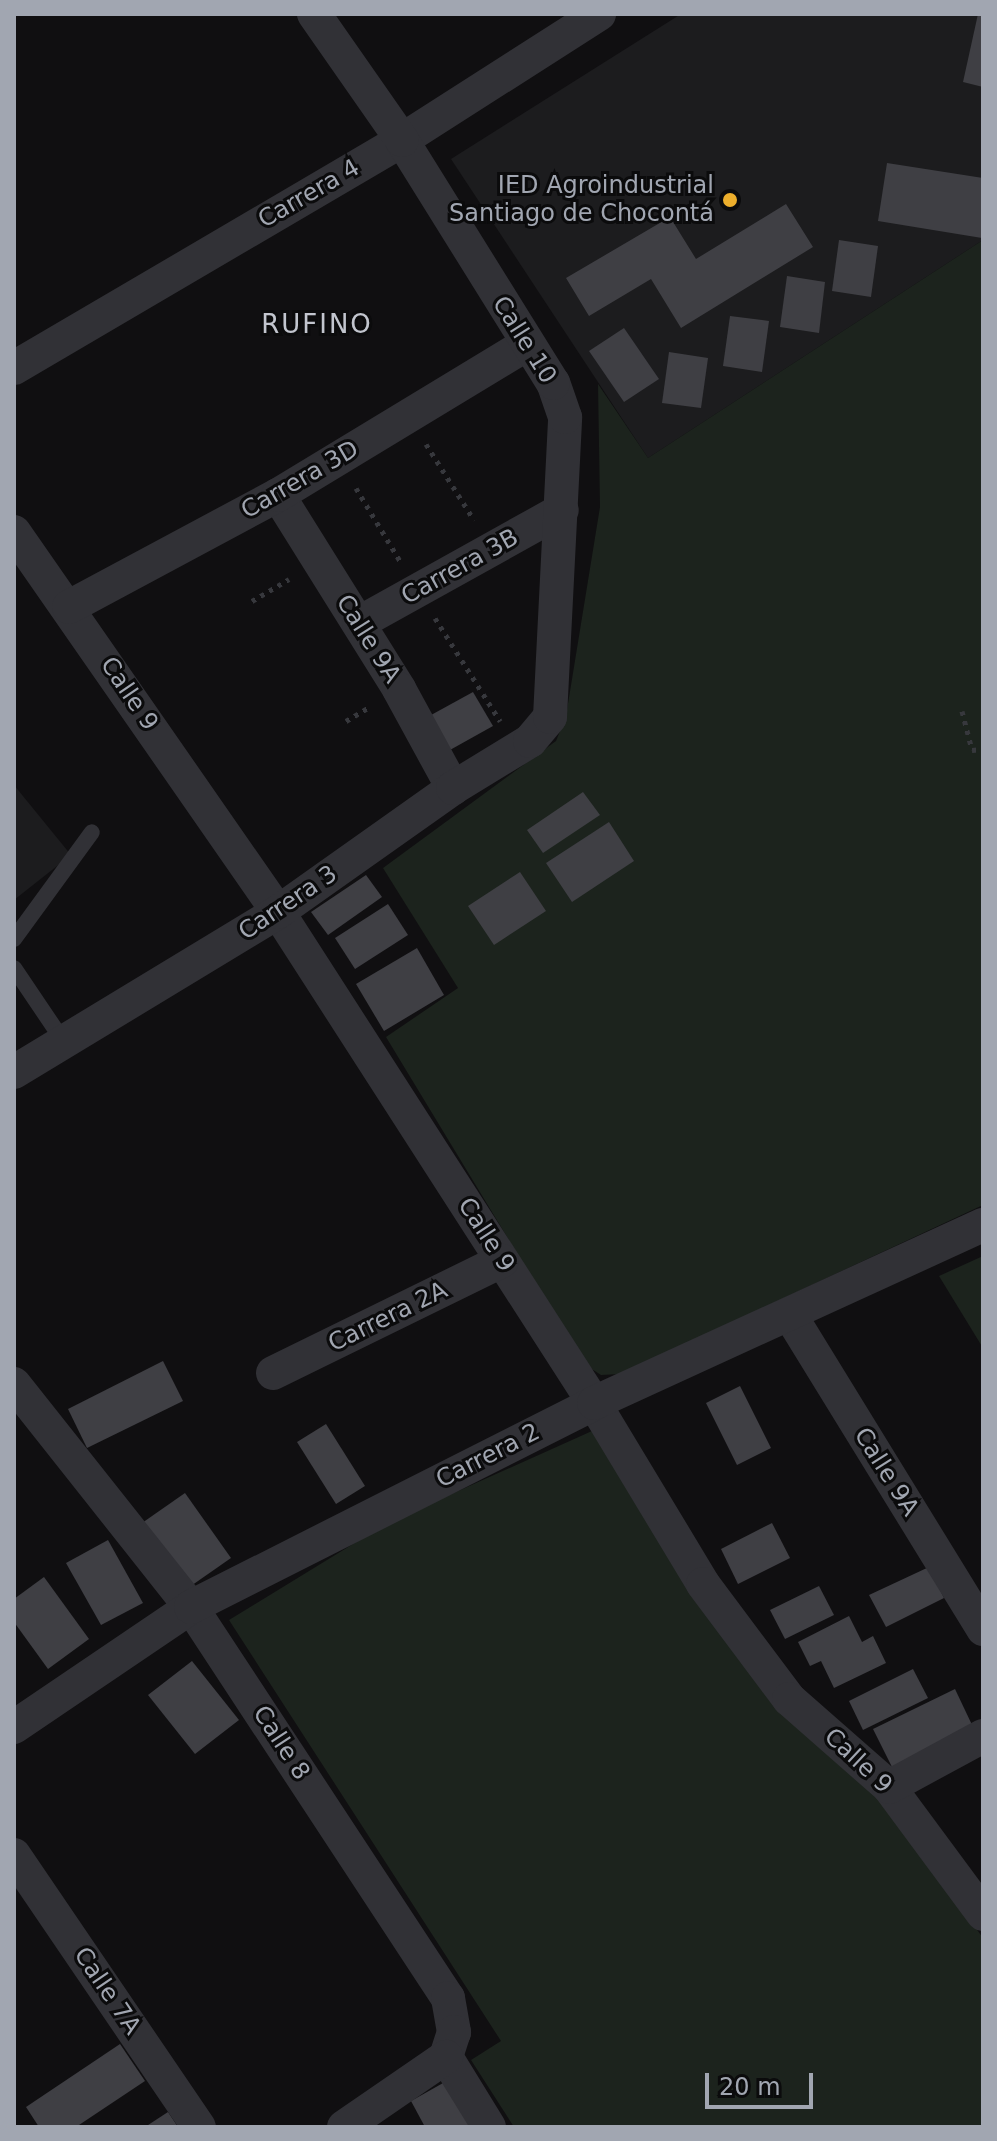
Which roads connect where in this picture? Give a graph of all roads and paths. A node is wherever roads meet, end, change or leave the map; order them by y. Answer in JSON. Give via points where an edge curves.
{"nodes":[{"id":1,"x":314,"y":14,"type":"edge"},
{"id":2,"x":599,"y":14,"type":"edge"},
{"id":3,"x":402,"y":140,"type":"junction"},
{"id":4,"x":526,"y":345,"type":"junction"},
{"id":5,"x":14,"y":368,"type":"edge"},
{"id":6,"x":278,"y":495,"type":"junction"},
{"id":7,"x":562,"y":510,"type":"junction"},
{"id":8,"x":14,"y":532,"type":"edge"},
{"id":9,"x":319,"y":560,"type":"junction"},
{"id":10,"x":252,"y":601,"type":"dead end"},
{"id":11,"x":69,"y":607,"type":"junction"},
{"id":12,"x":359,"y":623,"type":"junction"},
{"id":13,"x":962,"y":711,"type":"dead end"},
{"id":14,"x":550,"y":717,"type":"joint"},
{"id":15,"x":983,"y":749,"type":"edge"},
{"id":16,"x":453,"y":788,"type":"junction"},
{"id":17,"x":92,"y":832,"type":"dead end"},
{"id":18,"x":278,"y":912,"type":"junction"},
{"id":19,"x":14,"y":939,"type":"edge"},
{"id":20,"x":14,"y":968,"type":"edge"},
{"id":21,"x":64,"y":1042,"type":"junction"},
{"id":22,"x":14,"y":1072,"type":"edge"},
{"id":23,"x":983,"y":1225,"type":"edge"},
{"id":24,"x":502,"y":1261,"type":"junction"},
{"id":25,"x":790,"y":1315,"type":"junction"},
{"id":26,"x":273,"y":1373,"type":"dead end"},
{"id":27,"x":14,"y":1384,"type":"edge"},
{"id":28,"x":594,"y":1403,"type":"junction"},
{"id":29,"x":191,"y":1607,"type":"junction"},
{"id":30,"x":983,"y":1629,"type":"edge"},
{"id":31,"x":14,"y":1727,"type":"edge"},
{"id":32,"x":983,"y":1736,"type":"edge"},
{"id":33,"x":889,"y":1787,"type":"junction"},
{"id":34,"x":14,"y":1855,"type":"edge"},
{"id":35,"x":983,"y":1914,"type":"edge"},
{"id":36,"x":446,"y":2057,"type":"junction"},
{"id":37,"x":199,"y":2127,"type":"edge"},
{"id":38,"x":344,"y":2127,"type":"edge"},
{"id":39,"x":489,"y":2127,"type":"edge"}],
"edges":[{"from":1,"to":3,"type":"street","name":"Calle 10"},
{"from":2,"to":3,"type":"street","name":"Carrera 4"},
{"from":3,"to":4,"type":"street","name":"Calle 10"},
{"from":3,"to":5,"type":"street","name":"Carrera 4"},
{"from":4,"to":6,"type":"street","name":"Carrera 3D"},
{"from":4,"to":7,"type":"street","name":"Calle 10","via":[[553,383],[565,417]]},
{"from":6,"to":9,"type":"street","name":"Calle 9A"},
{"from":6,"to":11,"type":"street","name":"Carrera 3D"},
{"from":7,"to":12,"type":"street","name":"Carrera 3B"},
{"from":7,"to":14,"type":"street","name":"Calle 10"},
{"from":8,"to":11,"type":"street","name":"Calle 9"},
{"from":9,"to":10,"type":"path"},
{"from":9,"to":12,"type":"street","name":"Calle 9A"},
{"from":11,"to":18,"type":"street","name":"Calle 9"},
{"from":12,"to":16,"type":"street","name":"Calle 9A"},
{"from":13,"to":15,"type":"path","via":[[972,750]]},
{"from":14,"to":16,"type":"street","name":"Carrera 3","via":[[530,741]]},
{"from":16,"to":18,"type":"street","name":"Carrera 3"},
{"from":17,"to":19,"type":"lane"},
{"from":18,"to":21,"type":"street","name":"Carrera 3"},
{"from":18,"to":24,"type":"street","name":"Calle 9"},
{"from":20,"to":21,"type":"lane"},
{"from":21,"to":22,"type":"street","name":"Carrera 3"},
{"from":23,"to":25,"type":"street","name":"Carrera 2"},
{"from":24,"to":26,"type":"street","name":"Carrera 2A"},
{"from":24,"to":28,"type":"street","name":"Calle 9"},
{"from":25,"to":28,"type":"street","name":"Carrera 2"},
{"from":25,"to":30,"type":"street","name":"Calle 9A"},
{"from":27,"to":29,"type":"street","name":"Calle 8"},
{"from":28,"to":29,"type":"street","name":"Carrera 2"},
{"from":28,"to":33,"type":"street","name":"Calle 9","via":[[703,1584],[789,1699]]},
{"from":29,"to":31,"type":"street","name":"Carrera 2"},
{"from":29,"to":36,"type":"street","name":"Calle 8","via":[[448,1998],[454,2032]]},
{"from":32,"to":33,"type":"street"},
{"from":33,"to":35,"type":"street","name":"Calle 9"},
{"from":34,"to":37,"type":"street","name":"Calle 7A"},
{"from":36,"to":38,"type":"street"},
{"from":36,"to":39,"type":"street"}]}
